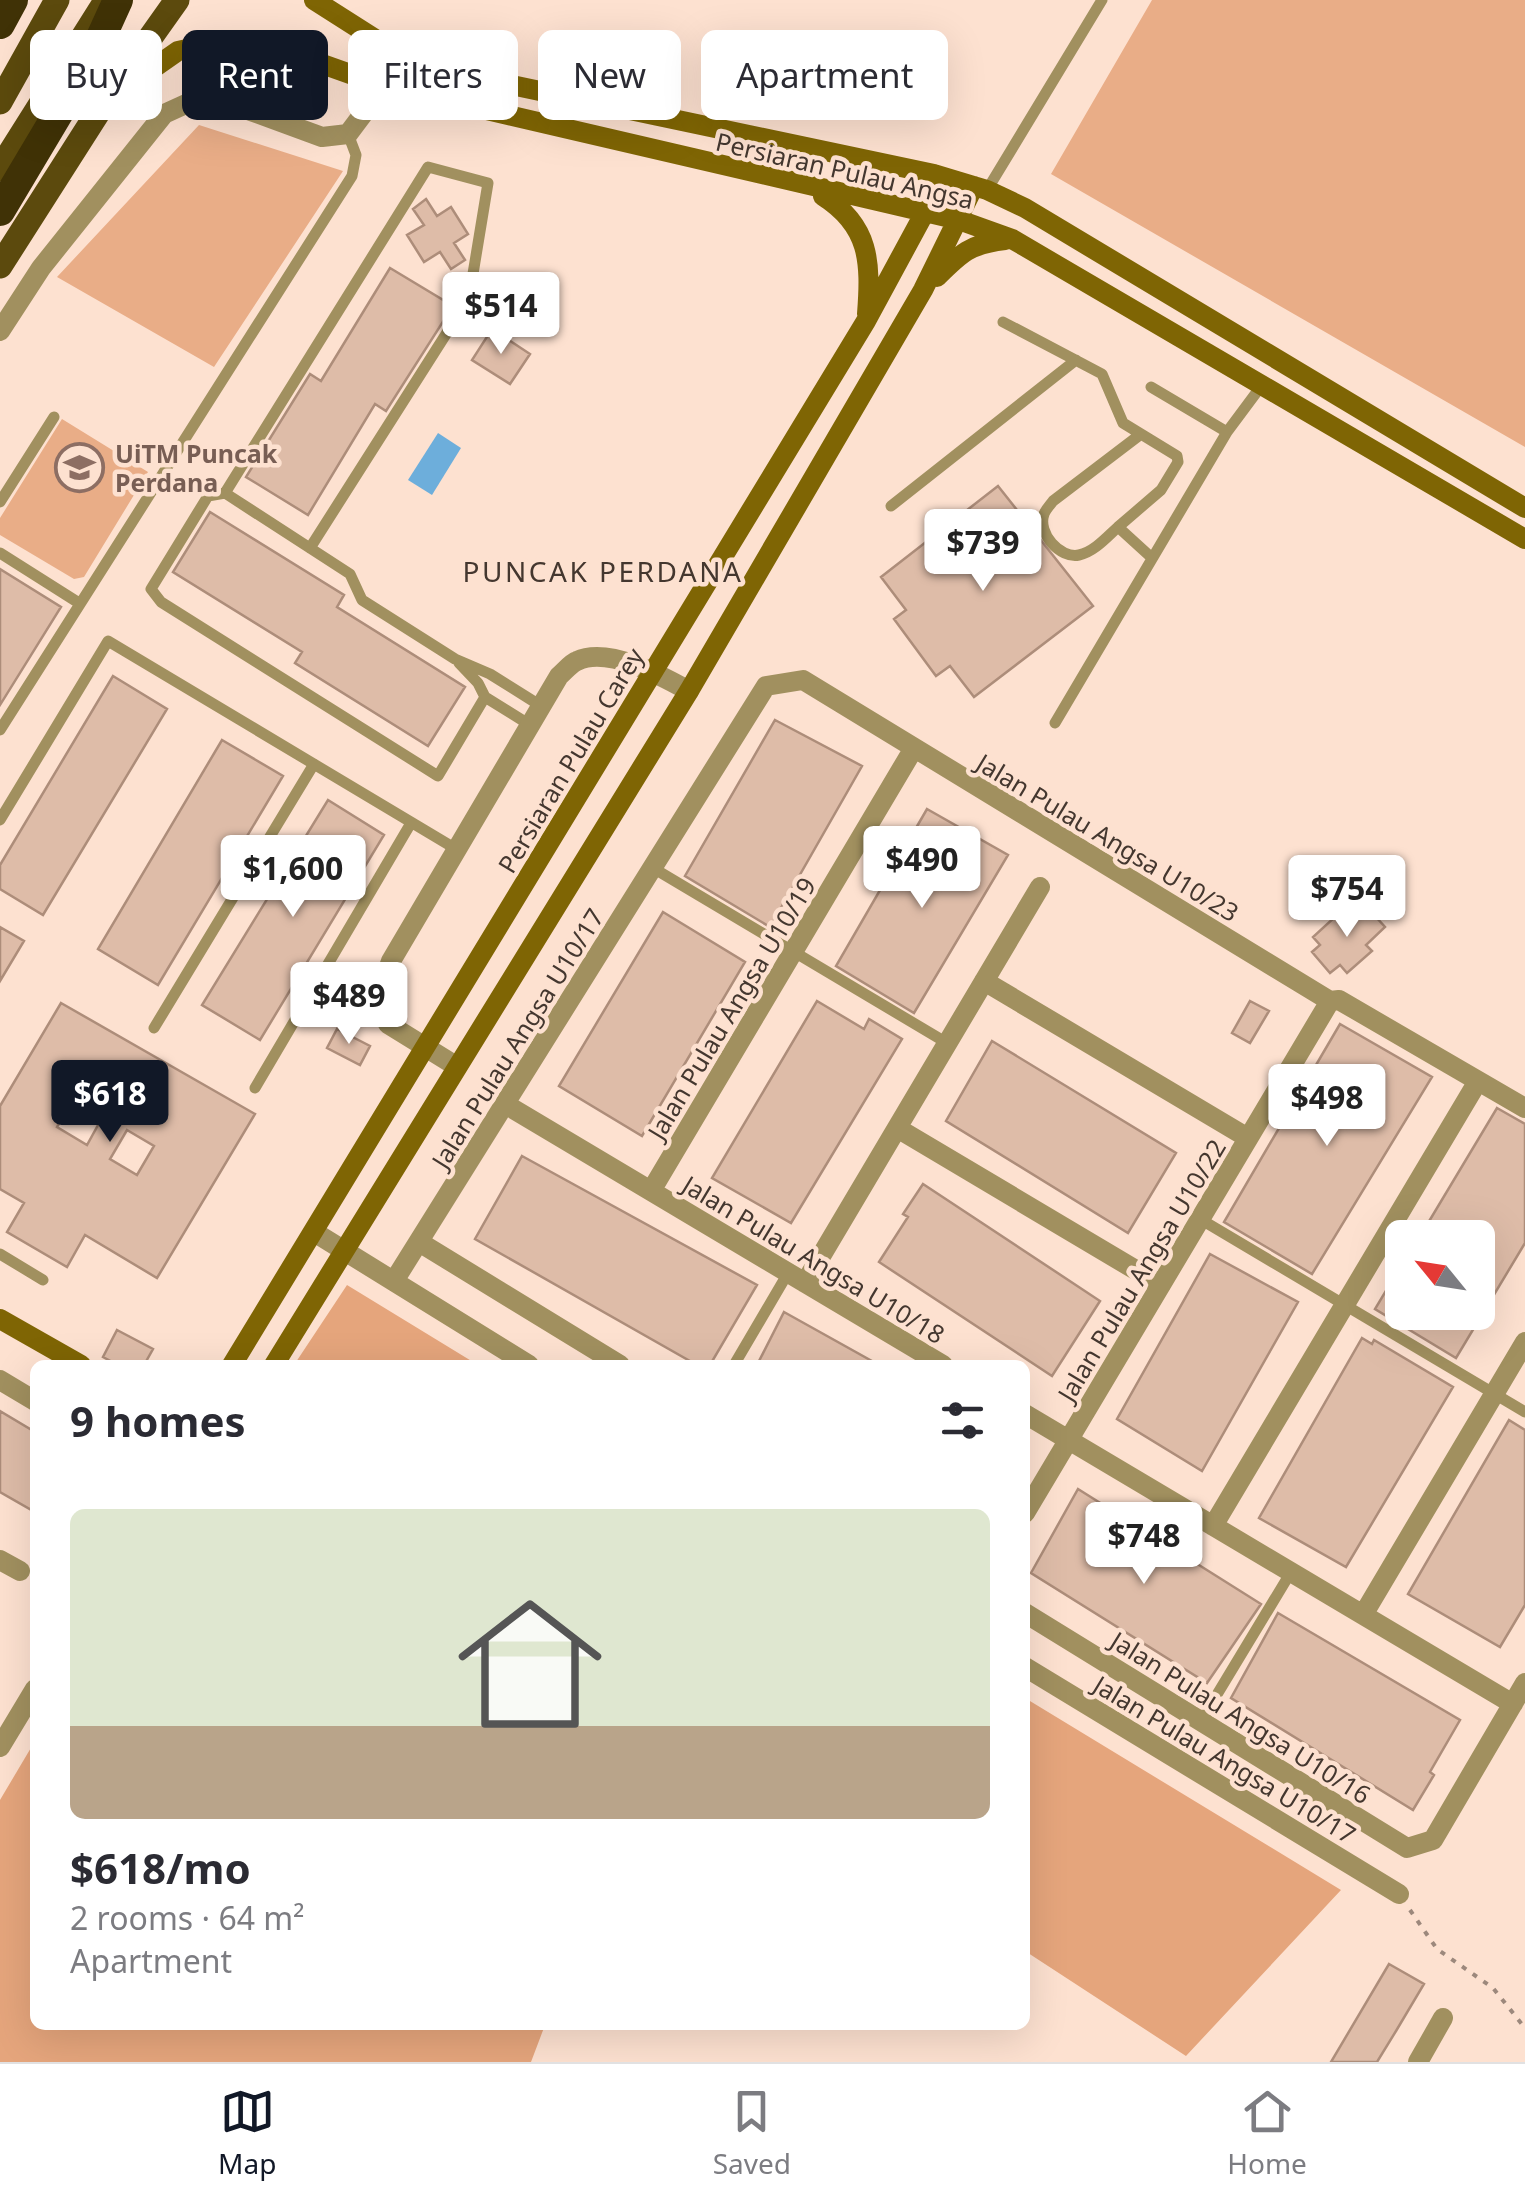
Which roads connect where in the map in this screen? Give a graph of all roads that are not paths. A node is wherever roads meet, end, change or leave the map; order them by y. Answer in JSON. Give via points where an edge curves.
{"nodes":[{"id":1,"x":9,"y":0,"type":"edge"},
{"id":2,"x":57,"y":0,"type":"edge"},
{"id":3,"x":106,"y":0,"type":"edge"},
{"id":4,"x":118,"y":0,"type":"edge"},
{"id":5,"x":177,"y":0,"type":"edge"},
{"id":6,"x":314,"y":0,"type":"edge"},
{"id":7,"x":1102,"y":0,"type":"edge"},
{"id":8,"x":0,"y":9,"type":"edge"},
{"id":9,"x":0,"y":24,"type":"edge"},
{"id":10,"x":156,"y":30,"type":"edge"},
{"id":11,"x":162,"y":61,"type":"edge"},
{"id":12,"x":348,"y":73,"type":"edge"},
{"id":13,"x":0,"y":102,"type":"edge"},
{"id":14,"x":518,"y":118,"type":"edge"},
{"id":15,"x":93,"y":120,"type":"edge"},
{"id":16,"x":358,"y":120,"type":"edge"},
{"id":17,"x":348,"y":134,"type":"junction"},
{"id":18,"x":0,"y":169,"type":"edge"},
{"id":19,"x":934,"y":174,"type":"junction"},
{"id":20,"x":803,"y":186,"type":"junction"},
{"id":21,"x":981,"y":188,"type":"junction"},
{"id":22,"x":0,"y":211,"type":"edge"},
{"id":23,"x":925,"y":212,"type":"junction"},
{"id":24,"x":959,"y":220,"type":"junction"},
{"id":25,"x":1012,"y":239,"type":"junction"},
{"id":26,"x":0,"y":266,"type":"edge"},
{"id":27,"x":924,"y":290,"type":"junction"},
{"id":28,"x":866,"y":321,"type":"junction"},
{"id":29,"x":1002,"y":322,"type":"dead end"},
{"id":30,"x":0,"y":331,"type":"edge"},
{"id":31,"x":1076,"y":360,"type":"junction"},
{"id":32,"x":1262,"y":385,"type":"junction"},
{"id":33,"x":1150,"y":387,"type":"dead end"},
{"id":34,"x":54,"y":416,"type":"dead end"},
{"id":35,"x":1227,"y":432,"type":"junction"},
{"id":36,"x":1141,"y":434,"type":"junction"},
{"id":37,"x":225,"y":493,"type":"junction"},
{"id":38,"x":0,"y":502,"type":"edge"},
{"id":39,"x":891,"y":506,"type":"dead end"},
{"id":40,"x":1525,"y":508,"type":"edge"},
{"id":41,"x":1118,"y":528,"type":"junction"},
{"id":42,"x":1525,"y":539,"type":"edge"},
{"id":43,"x":310,"y":548,"type":"junction"},
{"id":44,"x":0,"y":553,"type":"edge"},
{"id":45,"x":1152,"y":558,"type":"junction"},
{"id":46,"x":80,"y":603,"type":"junction"},
{"id":47,"x":455,"y":659,"type":"junction"},
{"id":48,"x":654,"y":672,"type":"junction"},
{"id":49,"x":766,"y":686,"type":"joint"},
{"id":50,"x":689,"y":691,"type":"junction"},
{"id":51,"x":485,"y":697,"type":"junction"},
{"id":52,"x":536,"y":716,"type":"junction"},
{"id":53,"x":1054,"y":723,"type":"dead end"},
{"id":54,"x":0,"y":730,"type":"edge"},
{"id":55,"x":914,"y":748,"type":"junction"},
{"id":56,"x":314,"y":764,"type":"junction"},
{"id":57,"x":0,"y":820,"type":"edge"},
{"id":58,"x":411,"y":823,"type":"junction"},
{"id":59,"x":456,"y":849,"type":"junction"},
{"id":60,"x":653,"y":868,"type":"junction"},
{"id":61,"x":1040,"y":887,"type":"dead end"},
{"id":62,"x":794,"y":951,"type":"junction"},
{"id":63,"x":984,"y":981,"type":"junction"},
{"id":64,"x":1330,"y":1001,"type":"junction"},
{"id":65,"x":154,"y":1028,"type":"dead end"},
{"id":66,"x":947,"y":1043,"type":"junction"},
{"id":67,"x":425,"y":1047,"type":"junction"},
{"id":68,"x":456,"y":1066,"type":"junction"},
{"id":69,"x":1478,"y":1080,"type":"junction"},
{"id":70,"x":255,"y":1088,"type":"dead end"},
{"id":71,"x":505,"y":1104,"type":"junction"},
{"id":72,"x":1525,"y":1108,"type":"edge"},
{"id":73,"x":896,"y":1128,"type":"junction"},
{"id":74,"x":1248,"y":1138,"type":"junction"},
{"id":75,"x":651,"y":1191,"type":"junction"},
{"id":76,"x":1200,"y":1219,"type":"junction"},
{"id":77,"x":314,"y":1232,"type":"junction"},
{"id":78,"x":419,"y":1242,"type":"junction"},
{"id":79,"x":343,"y":1250,"type":"junction"},
{"id":80,"x":0,"y":1254,"type":"edge"},
{"id":81,"x":796,"y":1278,"type":"junction"},
{"id":82,"x":42,"y":1280,"type":"dead end"},
{"id":83,"x":394,"y":1282,"type":"junction"},
{"id":84,"x":1160,"y":1285,"type":"junction"},
{"id":85,"x":1345,"y":1305,"type":"junction"},
{"id":86,"x":0,"y":1319,"type":"edge"},
{"id":87,"x":1525,"y":1342,"type":"edge"},
{"id":88,"x":72,"y":1360,"type":"edge"},
{"id":89,"x":235,"y":1360,"type":"edge"},
{"id":90,"x":277,"y":1360,"type":"edge"},
{"id":91,"x":521,"y":1360,"type":"edge"},
{"id":92,"x":612,"y":1360,"type":"edge"},
{"id":93,"x":738,"y":1360,"type":"edge"},
{"id":94,"x":935,"y":1360,"type":"edge"},
{"id":95,"x":0,"y":1380,"type":"edge"},
{"id":96,"x":1494,"y":1394,"type":"junction"},
{"id":97,"x":30,"y":1397,"type":"edge"},
{"id":98,"x":1525,"y":1412,"type":"edge"},
{"id":99,"x":1030,"y":1417,"type":"edge"},
{"id":100,"x":1068,"y":1440,"type":"junction"},
{"id":101,"x":1030,"y":1505,"type":"edge"},
{"id":102,"x":1213,"y":1526,"type":"junction"},
{"id":103,"x":0,"y":1560,"type":"edge"},
{"id":104,"x":20,"y":1571,"type":"dead end"},
{"id":105,"x":1291,"y":1572,"type":"junction"},
{"id":106,"x":1363,"y":1615,"type":"junction"},
{"id":107,"x":1030,"y":1617,"type":"edge"},
{"id":108,"x":1030,"y":1669,"type":"edge"},
{"id":109,"x":1525,"y":1683,"type":"edge"},
{"id":110,"x":30,"y":1697,"type":"edge"},
{"id":111,"x":1513,"y":1704,"type":"junction"},
{"id":112,"x":1200,"y":1721,"type":"junction"},
{"id":113,"x":0,"y":1747,"type":"edge"},
{"id":114,"x":1399,"y":1894,"type":"road end"},
{"id":115,"x":1443,"y":2018,"type":"dead end"},
{"id":116,"x":1418,"y":2062,"type":"edge"}],
"edges":[{"from":1,"to":8,"type":"main road"},
{"from":1,"to":9,"type":"highway"},
{"from":2,"to":13,"type":"main road"},
{"from":3,"to":18,"type":"main road"},
{"from":4,"to":22,"type":"highway","via":[[93,55]]},
{"from":5,"to":10,"type":"main road"},
{"from":6,"to":19,"type":"street","name":"Persiaran Pulau Angsa","via":[[404,58]]},
{"from":7,"to":21,"type":"lane"},
{"from":11,"to":12,"type":"street","name":"Persiaran Pulau Angsa","via":[[178,50],[218,42],[263,43]]},
{"from":14,"to":20,"type":"street","name":"Persiaran Pulau Angsa"},
{"from":15,"to":26,"type":"main road"},
{"from":16,"to":17,"type":"street"},
{"from":17,"to":30,"type":"street","via":[[322,137],[198,98],[164,114]]},
{"from":17,"to":46,"type":"lane","via":[[356,155],[352,176]]},
{"from":19,"to":21,"type":"street","name":"Persiaran Pulau Angsa"},
{"from":19,"to":23,"type":"street","name":"Persiaran Pulau Carey"},
{"from":20,"to":23,"type":"street","name":"Persiaran Pulau Angsa"},
{"from":20,"to":28,"type":"street","via":[[848,212],[864,242],[870,277]]},
{"from":21,"to":24,"type":"street"},
{"from":21,"to":40,"type":"street","name":"Persiaran Pulau Angsa","via":[[1025,208]]},
{"from":23,"to":24,"type":"street","name":"Persiaran Pulau Angsa"},
{"from":23,"to":28,"type":"street","name":"Persiaran Pulau Carey"},
{"from":24,"to":25,"type":"street","name":"Persiaran Pulau Angsa"},
{"from":24,"to":27,"type":"street"},
{"from":25,"to":27,"type":"street","via":[[963,252]]},
{"from":25,"to":32,"type":"street","name":"Persiaran Pulau Angsa"},
{"from":27,"to":50,"type":"street"},
{"from":28,"to":48,"type":"street","name":"Persiaran Pulau Carey"},
{"from":29,"to":31,"type":"lane"},
{"from":31,"to":36,"type":"lane","via":[[1102,374],[1117,414]]},
{"from":31,"to":39,"type":"lane"},
{"from":32,"to":35,"type":"lane"},
{"from":32,"to":42,"type":"street","name":"Persiaran Pulau Angsa"},
{"from":33,"to":35,"type":"lane"},
{"from":34,"to":38,"type":"lane"},
{"from":35,"to":45,"type":"lane"},
{"from":36,"to":41,"type":"lane","via":[[1170,449],[1178,462],[1161,490]]},
{"from":36,"to":41,"type":"lane","via":[[1043,515],[1044,532],[1060,552],[1076,556]]},
{"from":37,"to":43,"type":"lane"},
{"from":37,"to":43,"type":"lane","via":[[428,168],[488,183],[469,298]]},
{"from":37,"to":51,"type":"lane","via":[[208,496],[151,589],[161,602],[438,776]]},
{"from":41,"to":45,"type":"lane"},
{"from":43,"to":47,"type":"lane","via":[[350,574],[362,600]]},
{"from":44,"to":46,"type":"lane"},
{"from":45,"to":53,"type":"lane"},
{"from":46,"to":54,"type":"lane"},
{"from":47,"to":51,"type":"lane"},
{"from":47,"to":52,"type":"lane","via":[[490,674]]},
{"from":48,"to":50,"type":"street"},
{"from":48,"to":52,"type":"street","via":[[606,657],[577,660],[559,676]]},
{"from":48,"to":67,"type":"street","name":"Persiaran Pulau Carey"},
{"from":49,"to":55,"type":"street","name":"Jalan Pulau Angsa U10/23","via":[[803,680]]},
{"from":49,"to":60,"type":"street","name":"Jalan Pulau Angsa U10/17"},
{"from":50,"to":68,"type":"street"},
{"from":51,"to":52,"type":"lane"},
{"from":52,"to":59,"type":"street"},
{"from":55,"to":62,"type":"street","name":"Jalan Pulau Angsa U10/19"},
{"from":55,"to":64,"type":"street","name":"Jalan Pulau Angsa U10/23"},
{"from":56,"to":57,"type":"lane","via":[[108,640]]},
{"from":56,"to":58,"type":"lane"},
{"from":56,"to":65,"type":"lane"},
{"from":58,"to":59,"type":"lane"},
{"from":58,"to":70,"type":"lane"},
{"from":59,"to":67,"type":"street","via":[[391,961],[378,998],[388,1024]]},
{"from":60,"to":62,"type":"lane"},
{"from":60,"to":71,"type":"street","name":"Jalan Pulau Angsa U10/17"},
{"from":61,"to":63,"type":"street"},
{"from":62,"to":66,"type":"lane"},
{"from":62,"to":75,"type":"street","name":"Jalan Pulau Angsa U10/19"},
{"from":63,"to":66,"type":"street"},
{"from":63,"to":74,"type":"street"},
{"from":64,"to":69,"type":"street","name":"Jalan Pulau Angsa U10/23","via":[[1339,1000]]},
{"from":64,"to":74,"type":"street","name":"Jalan Pulau Angsa U10/22"},
{"from":66,"to":73,"type":"street"},
{"from":67,"to":68,"type":"street"},
{"from":67,"to":77,"type":"street","name":"Persiaran Pulau Carey"},
{"from":68,"to":79,"type":"street"},
{"from":69,"to":72,"type":"street","name":"Jalan Pulau Angsa U10/23"},
{"from":69,"to":85,"type":"street"},
{"from":71,"to":75,"type":"street","name":"Jalan Pulau Angsa U10/18"},
{"from":71,"to":78,"type":"street","name":"Jalan Pulau Angsa U10/17"},
{"from":73,"to":81,"type":"street"},
{"from":73,"to":84,"type":"street"},
{"from":74,"to":76,"type":"street","name":"Jalan Pulau Angsa U10/22"},
{"from":75,"to":81,"type":"street","name":"Jalan Pulau Angsa U10/18"},
{"from":76,"to":84,"type":"street","name":"Jalan Pulau Angsa U10/22"},
{"from":76,"to":85,"type":"lane"},
{"from":77,"to":79,"type":"street"},
{"from":77,"to":89,"type":"street","name":"Persiaran Pulau Carey"},
{"from":78,"to":83,"type":"street","name":"Jalan Pulau Angsa U10/17"},
{"from":78,"to":92,"type":"street"},
{"from":79,"to":83,"type":"street"},
{"from":79,"to":90,"type":"street"},
{"from":80,"to":82,"type":"lane"},
{"from":81,"to":93,"type":"lane"},
{"from":81,"to":94,"type":"street","name":"Jalan Pulau Angsa U10/18"},
{"from":83,"to":91,"type":"street"},
{"from":84,"to":100,"type":"street","name":"Jalan Pulau Angsa U10/22"},
{"from":85,"to":96,"type":"lane"},
{"from":85,"to":102,"type":"street"},
{"from":86,"to":88,"type":"street"},
{"from":87,"to":96,"type":"street"},
{"from":95,"to":97,"type":"street"},
{"from":96,"to":98,"type":"lane"},
{"from":96,"to":106,"type":"street"},
{"from":99,"to":100,"type":"street"},
{"from":100,"to":101,"type":"street","name":"Jalan Pulau Angsa U10/22"},
{"from":100,"to":102,"type":"street"},
{"from":102,"to":105,"type":"street"},
{"from":103,"to":104,"type":"street"},
{"from":105,"to":106,"type":"street"},
{"from":105,"to":112,"type":"lane"},
{"from":106,"to":111,"type":"street"},
{"from":107,"to":112,"type":"street","name":"Jalan Pulau Angsa U10/16"},
{"from":108,"to":114,"type":"street","name":"Jalan Pulau Angsa U10/17"},
{"from":109,"to":111,"type":"street"},
{"from":110,"to":113,"type":"street"},
{"from":111,"to":112,"type":"street","name":"Jalan Pulau Angsa U10/16","via":[[1433,1840],[1407,1848]]},
{"from":115,"to":116,"type":"street"}]}
